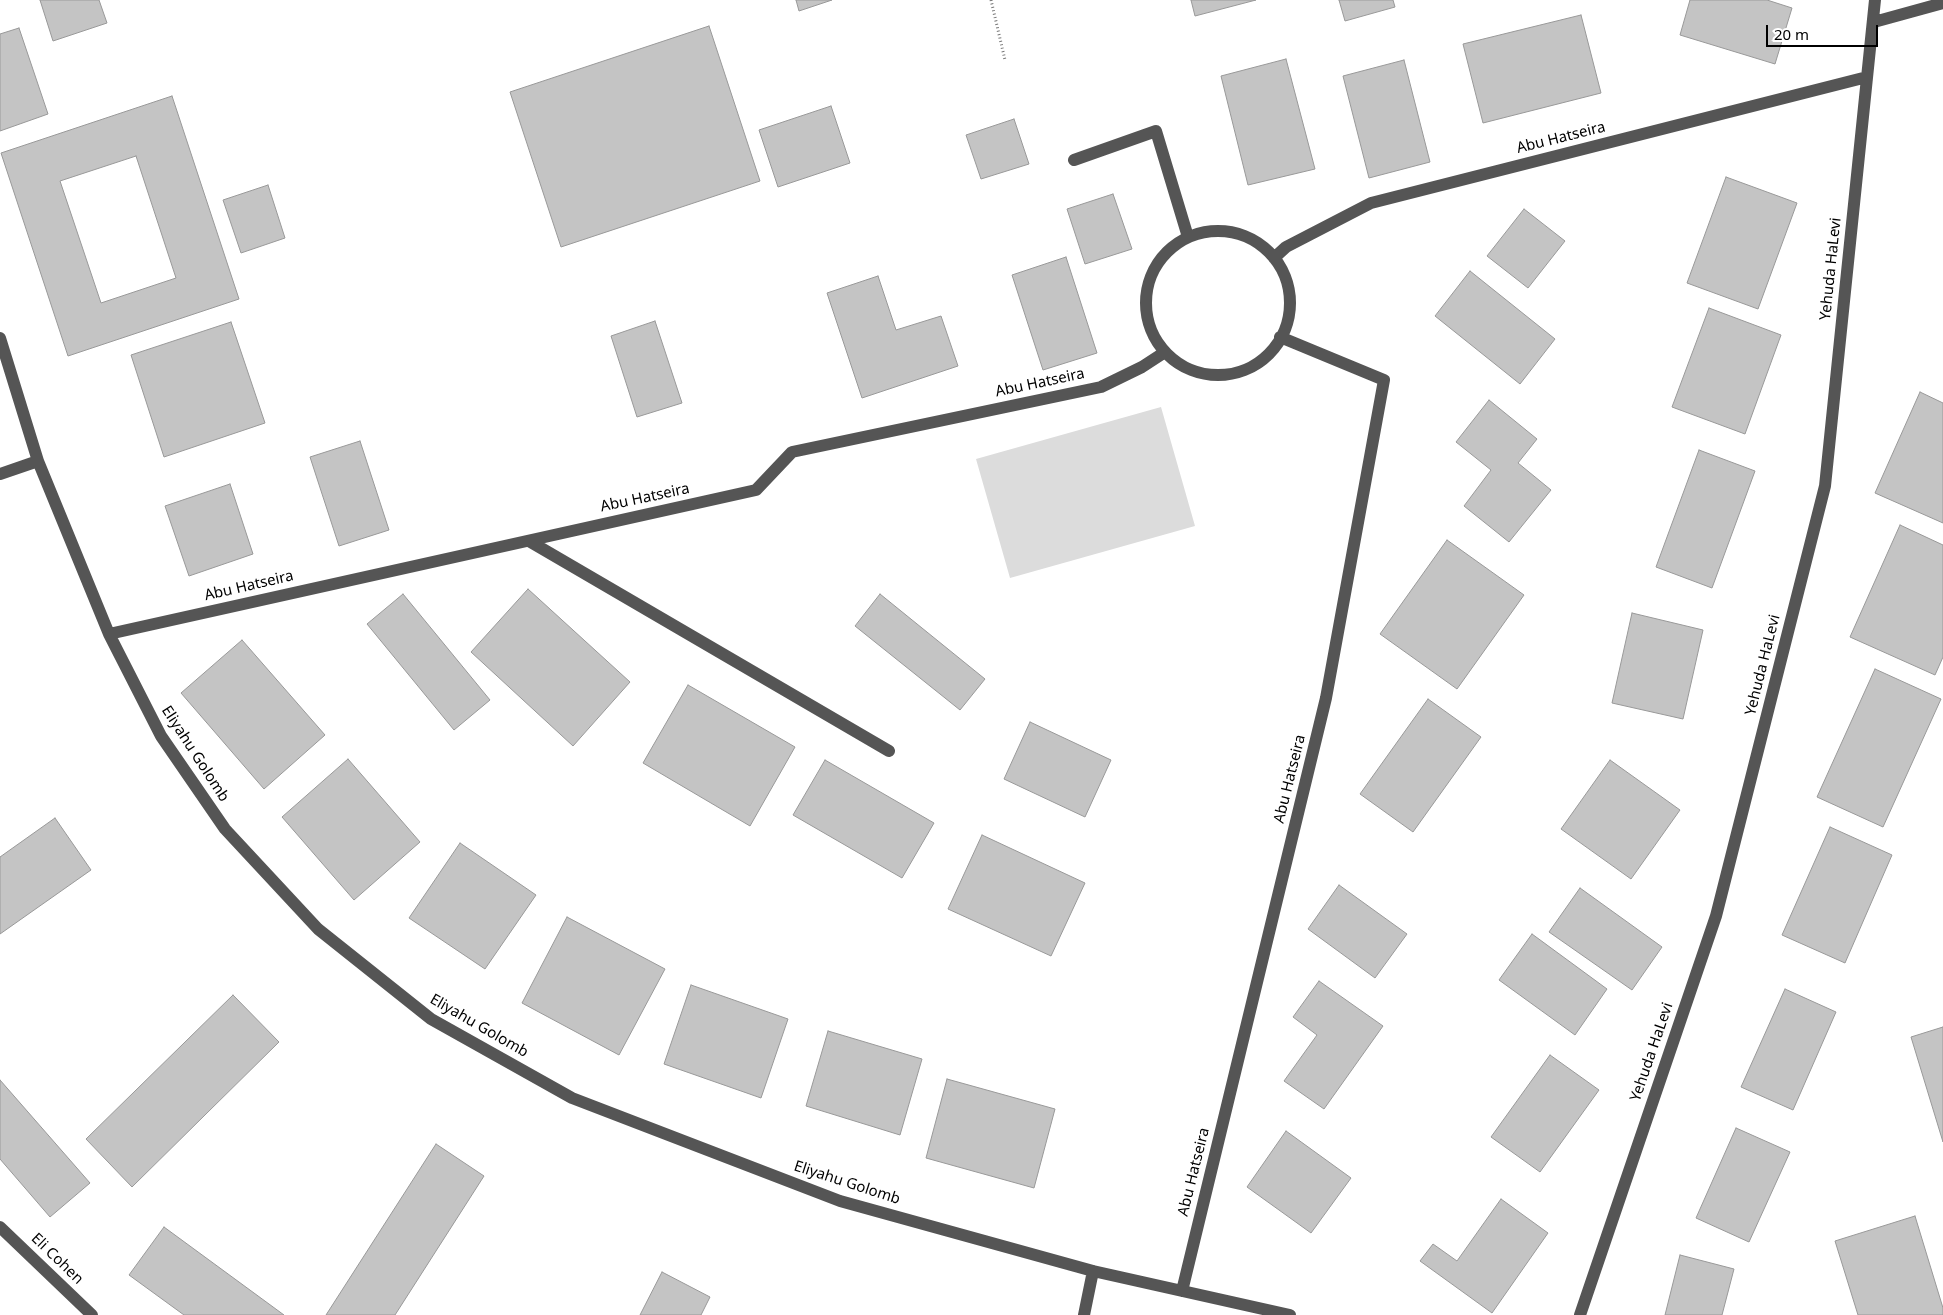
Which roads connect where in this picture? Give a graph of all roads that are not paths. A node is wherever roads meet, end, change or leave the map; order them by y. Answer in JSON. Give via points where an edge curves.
{"nodes":[{"id":1,"x":1874,"y":0,"type":"edge"},
{"id":2,"x":1943,"y":3,"type":"edge"},
{"id":3,"x":1874,"y":22,"type":"junction"},
{"id":4,"x":1867,"y":77,"type":"junction"},
{"id":5,"x":1074,"y":160,"type":"dead end"},
{"id":6,"x":1188,"y":237,"type":"junction"},
{"id":7,"x":1274,"y":258,"type":"junction"},
{"id":8,"x":0,"y":338,"type":"edge"},
{"id":9,"x":1280,"y":338,"type":"junction"},
{"id":10,"x":1165,"y":352,"type":"junction"},
{"id":11,"x":38,"y":461,"type":"junction"},
{"id":12,"x":0,"y":474,"type":"edge"},
{"id":13,"x":529,"y":540,"type":"junction"},
{"id":14,"x":109,"y":634,"type":"junction"},
{"id":15,"x":889,"y":751,"type":"dead end"},
{"id":16,"x":0,"y":1227,"type":"edge"},
{"id":17,"x":1094,"y":1271,"type":"junction"},
{"id":18,"x":1182,"y":1291,"type":"junction"},
{"id":19,"x":92,"y":1315,"type":"edge"},
{"id":20,"x":1084,"y":1315,"type":"edge"},
{"id":21,"x":1290,"y":1315,"type":"edge"},
{"id":22,"x":1580,"y":1315,"type":"edge"}],
"edges":[{"from":1,"to":3,"type":"street","name":"Yehuda HaLevi"},
{"from":2,"to":3,"type":"street"},
{"from":3,"to":4,"type":"street","name":"Yehuda HaLevi"},
{"from":4,"to":7,"type":"street","name":"Abu Hatseira","via":[[1370,203],[1286,247]]},
{"from":4,"to":22,"type":"street","name":"Yehuda HaLevi","via":[[1826,486],[1716,916]]},
{"from":5,"to":6,"type":"street","via":[[1156,131]]},
{"from":6,"to":7,"type":"street","via":[[1210,231],[1232,232],[1255,241]]},
{"from":6,"to":10,"type":"street","via":[[1164,256],[1155,268],[1147,289],[1147,311],[1153,334]]},
{"from":7,"to":9,"type":"street","via":[[1286,279],[1290,305]]},
{"from":8,"to":11,"type":"street","name":"Eliyahu Golomb"},
{"from":9,"to":10,"type":"street","via":[[1272,350],[1253,366],[1229,374],[1204,374],[1184,366]]},
{"from":9,"to":18,"type":"street","name":"Abu Hatseira","via":[[1384,380],[1326,698]]},
{"from":10,"to":13,"type":"street","name":"Abu Hatseira","via":[[1101,387],[792,452],[756,490]]},
{"from":11,"to":12,"type":"street"},
{"from":11,"to":14,"type":"street","name":"Eliyahu Golomb"},
{"from":13,"to":14,"type":"street","name":"Abu Hatseira"},
{"from":13,"to":15,"type":"street"},
{"from":14,"to":17,"type":"street","name":"Eliyahu Golomb","via":[[161,736],[225,829],[318,929],[431,1019],[572,1098],[831,1198]]},
{"from":16,"to":19,"type":"street","name":"Eli Cohen"},
{"from":17,"to":18,"type":"street","name":"Eliyahu Golomb"},
{"from":17,"to":20,"type":"street"},
{"from":18,"to":21,"type":"street","name":"Eliyahu Golomb"}]}
